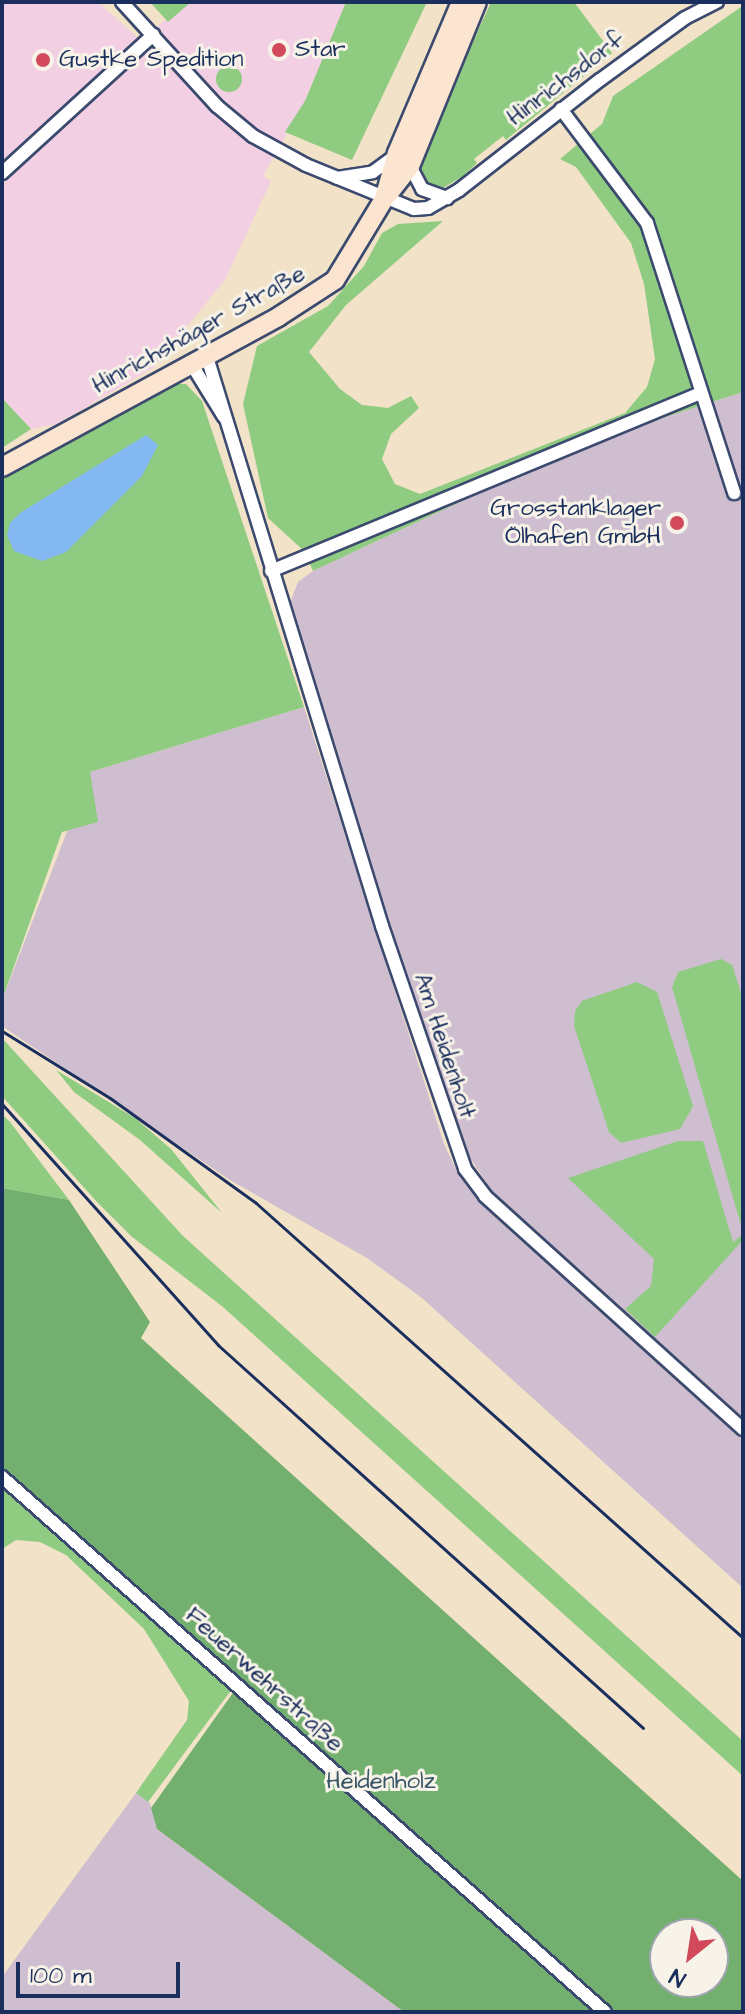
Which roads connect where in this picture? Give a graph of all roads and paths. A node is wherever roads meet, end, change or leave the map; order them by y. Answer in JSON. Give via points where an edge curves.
{"nodes":[{"id":1,"x":122,"y":2,"type":"edge"},
{"id":2,"x":461,"y":2,"type":"edge"},
{"id":3,"x":477,"y":2,"type":"edge"},
{"id":4,"x":717,"y":2,"type":"edge"},
{"id":5,"x":153,"y":35,"type":"junction"},
{"id":6,"x":561,"y":109,"type":"junction"},
{"id":7,"x":404,"y":160,"type":"junction"},
{"id":8,"x":2,"y":173,"type":"edge"},
{"id":9,"x":337,"y":178,"type":"junction"},
{"id":10,"x":447,"y":198,"type":"junction"},
{"id":11,"x":384,"y":199,"type":"junction"},
{"id":12,"x":199,"y":361,"type":"junction"},
{"id":13,"x":699,"y":394,"type":"junction"},
{"id":14,"x":2,"y":467,"type":"edge"},
{"id":15,"x":730,"y":494,"type":"dead end"},
{"id":16,"x":271,"y":571,"type":"junction"},
{"id":17,"x":743,"y":1429,"type":"edge"},
{"id":18,"x":2,"y":1477,"type":"edge"},
{"id":19,"x":605,"y":2012,"type":"edge"}],
"edges":[{"from":1,"to":5,"type":"street","name":"Hinrichsdorf"},
{"from":2,"to":7,"type":"main road","name":"Hinrichshäger Straße"},
{"from":3,"to":7,"type":"main road","name":"Hinrichshäger Straße"},
{"from":4,"to":6,"type":"street","name":"Hinrichsdorf","via":[[685,18]]},
{"from":5,"to":8,"type":"street"},
{"from":5,"to":9,"type":"street","name":"Hinrichsdorf","via":[[238,125]]},
{"from":6,"to":10,"type":"street","name":"Hinrichsdorf"},
{"from":6,"to":13,"type":"street","via":[[647,223]]},
{"from":7,"to":9,"type":"street"},
{"from":7,"to":10,"type":"street","via":[[422,189]]},
{"from":7,"to":11,"type":"main road","name":"Hinrichshäger Straße"},
{"from":9,"to":11,"type":"street","name":"Hinrichsdorf"},
{"from":10,"to":11,"type":"street","name":"Hinrichsdorf","via":[[414,209]]},
{"from":11,"to":12,"type":"main road","name":"Hinrichshäger Straße","via":[[335,280]]},
{"from":12,"to":14,"type":"main road","name":"Hinrichshäger Straße"},
{"from":12,"to":16,"type":"street","name":"Am Heidenholt","via":[[224,417]]},
{"from":13,"to":15,"type":"street"},
{"from":13,"to":16,"type":"street"},
{"from":16,"to":17,"type":"street","name":"Am Heidenholt","via":[[465,1169],[485,1196]]},
{"from":18,"to":19,"type":"street","name":"Feuerwehrstraße"}]}
